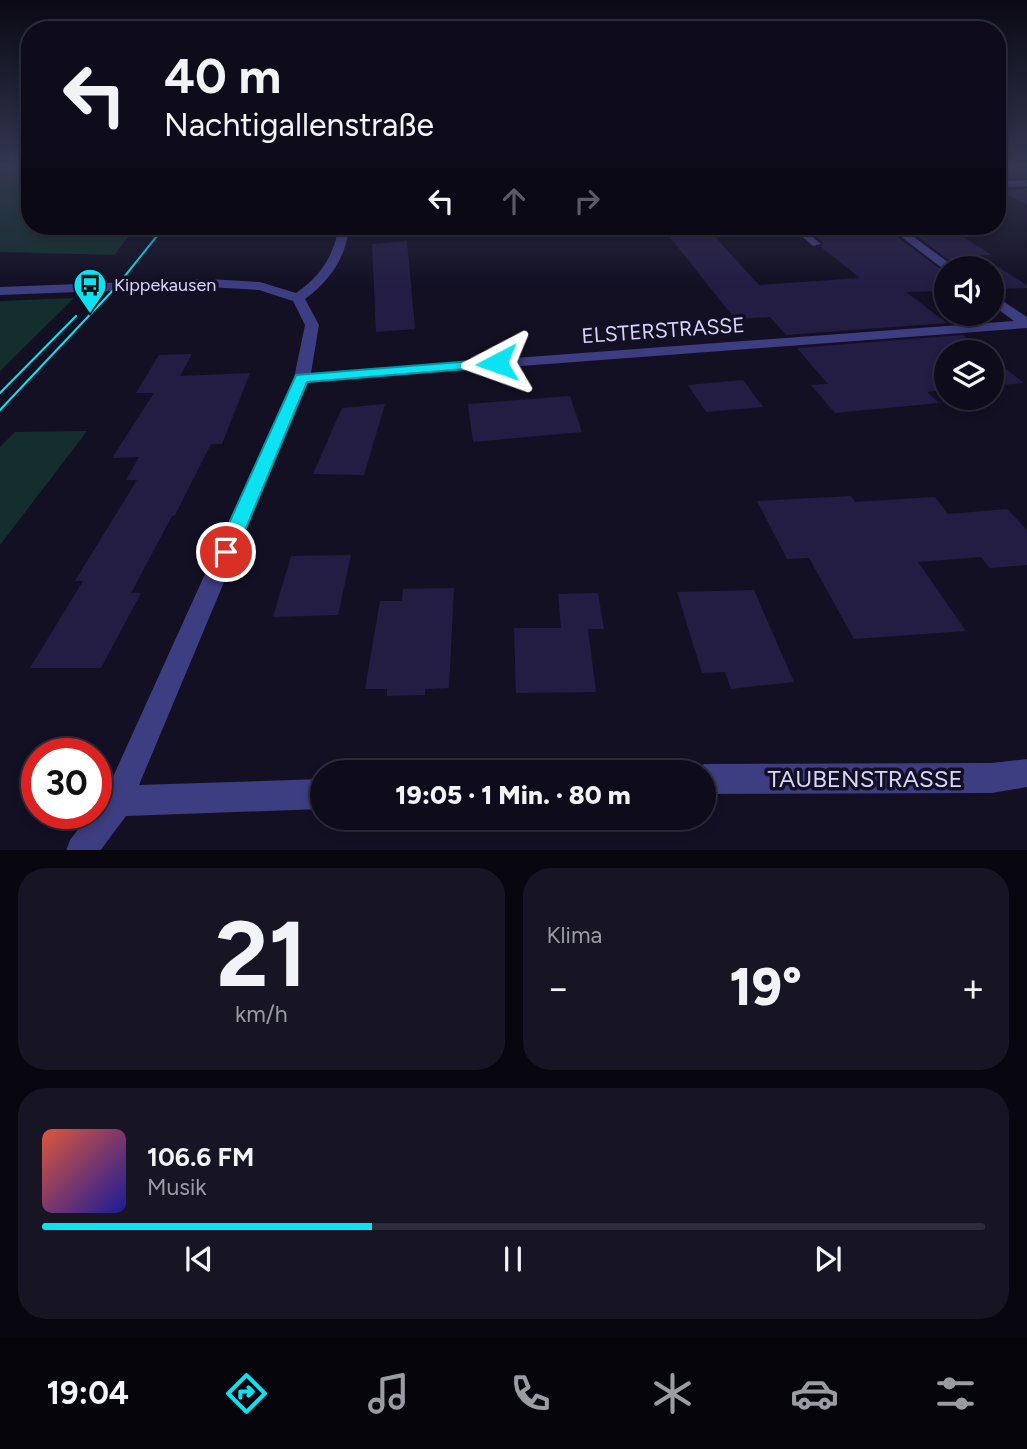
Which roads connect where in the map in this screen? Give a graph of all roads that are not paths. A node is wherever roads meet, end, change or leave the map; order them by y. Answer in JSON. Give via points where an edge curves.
{"nodes":[{"id":1,"x":342,"y":235,"type":"edge"},
{"id":2,"x":805,"y":235,"type":"edge"},
{"id":3,"x":904,"y":235,"type":"edge"},
{"id":4,"x":816,"y":244,"type":"dead end"},
{"id":5,"x":934,"y":256,"type":"edge"},
{"id":6,"x":0,"y":291,"type":"edge"},
{"id":7,"x":298,"y":298,"type":"junction"},
{"id":8,"x":1004,"y":307,"type":"edge"},
{"id":9,"x":1027,"y":324,"type":"edge"},
{"id":10,"x":302,"y":378,"type":"junction"},
{"id":11,"x":1027,"y":774,"type":"edge"},
{"id":12,"x":716,"y":779,"type":"edge"},
{"id":13,"x":310,"y":794,"type":"edge"},
{"id":14,"x":118,"y":801,"type":"junction"},
{"id":15,"x":81,"y":850,"type":"edge"}],
"edges":[{"from":1,"to":7,"type":"street","via":[[333,266],[320,283]]},
{"from":2,"to":4,"type":"lane"},
{"from":3,"to":5,"type":"street"},
{"from":6,"to":7,"type":"street","via":[[208,283],[260,286]]},
{"from":7,"to":10,"type":"street","via":[[312,325]]},
{"from":8,"to":9,"type":"street"},
{"from":9,"to":10,"type":"street","name":"ELSTERSTRASSE"},
{"from":10,"to":14,"type":"street"},
{"from":11,"to":12,"type":"street","name":"TAUBENSTRASSE"},
{"from":13,"to":14,"type":"street"},
{"from":14,"to":15,"type":"street"}]}
